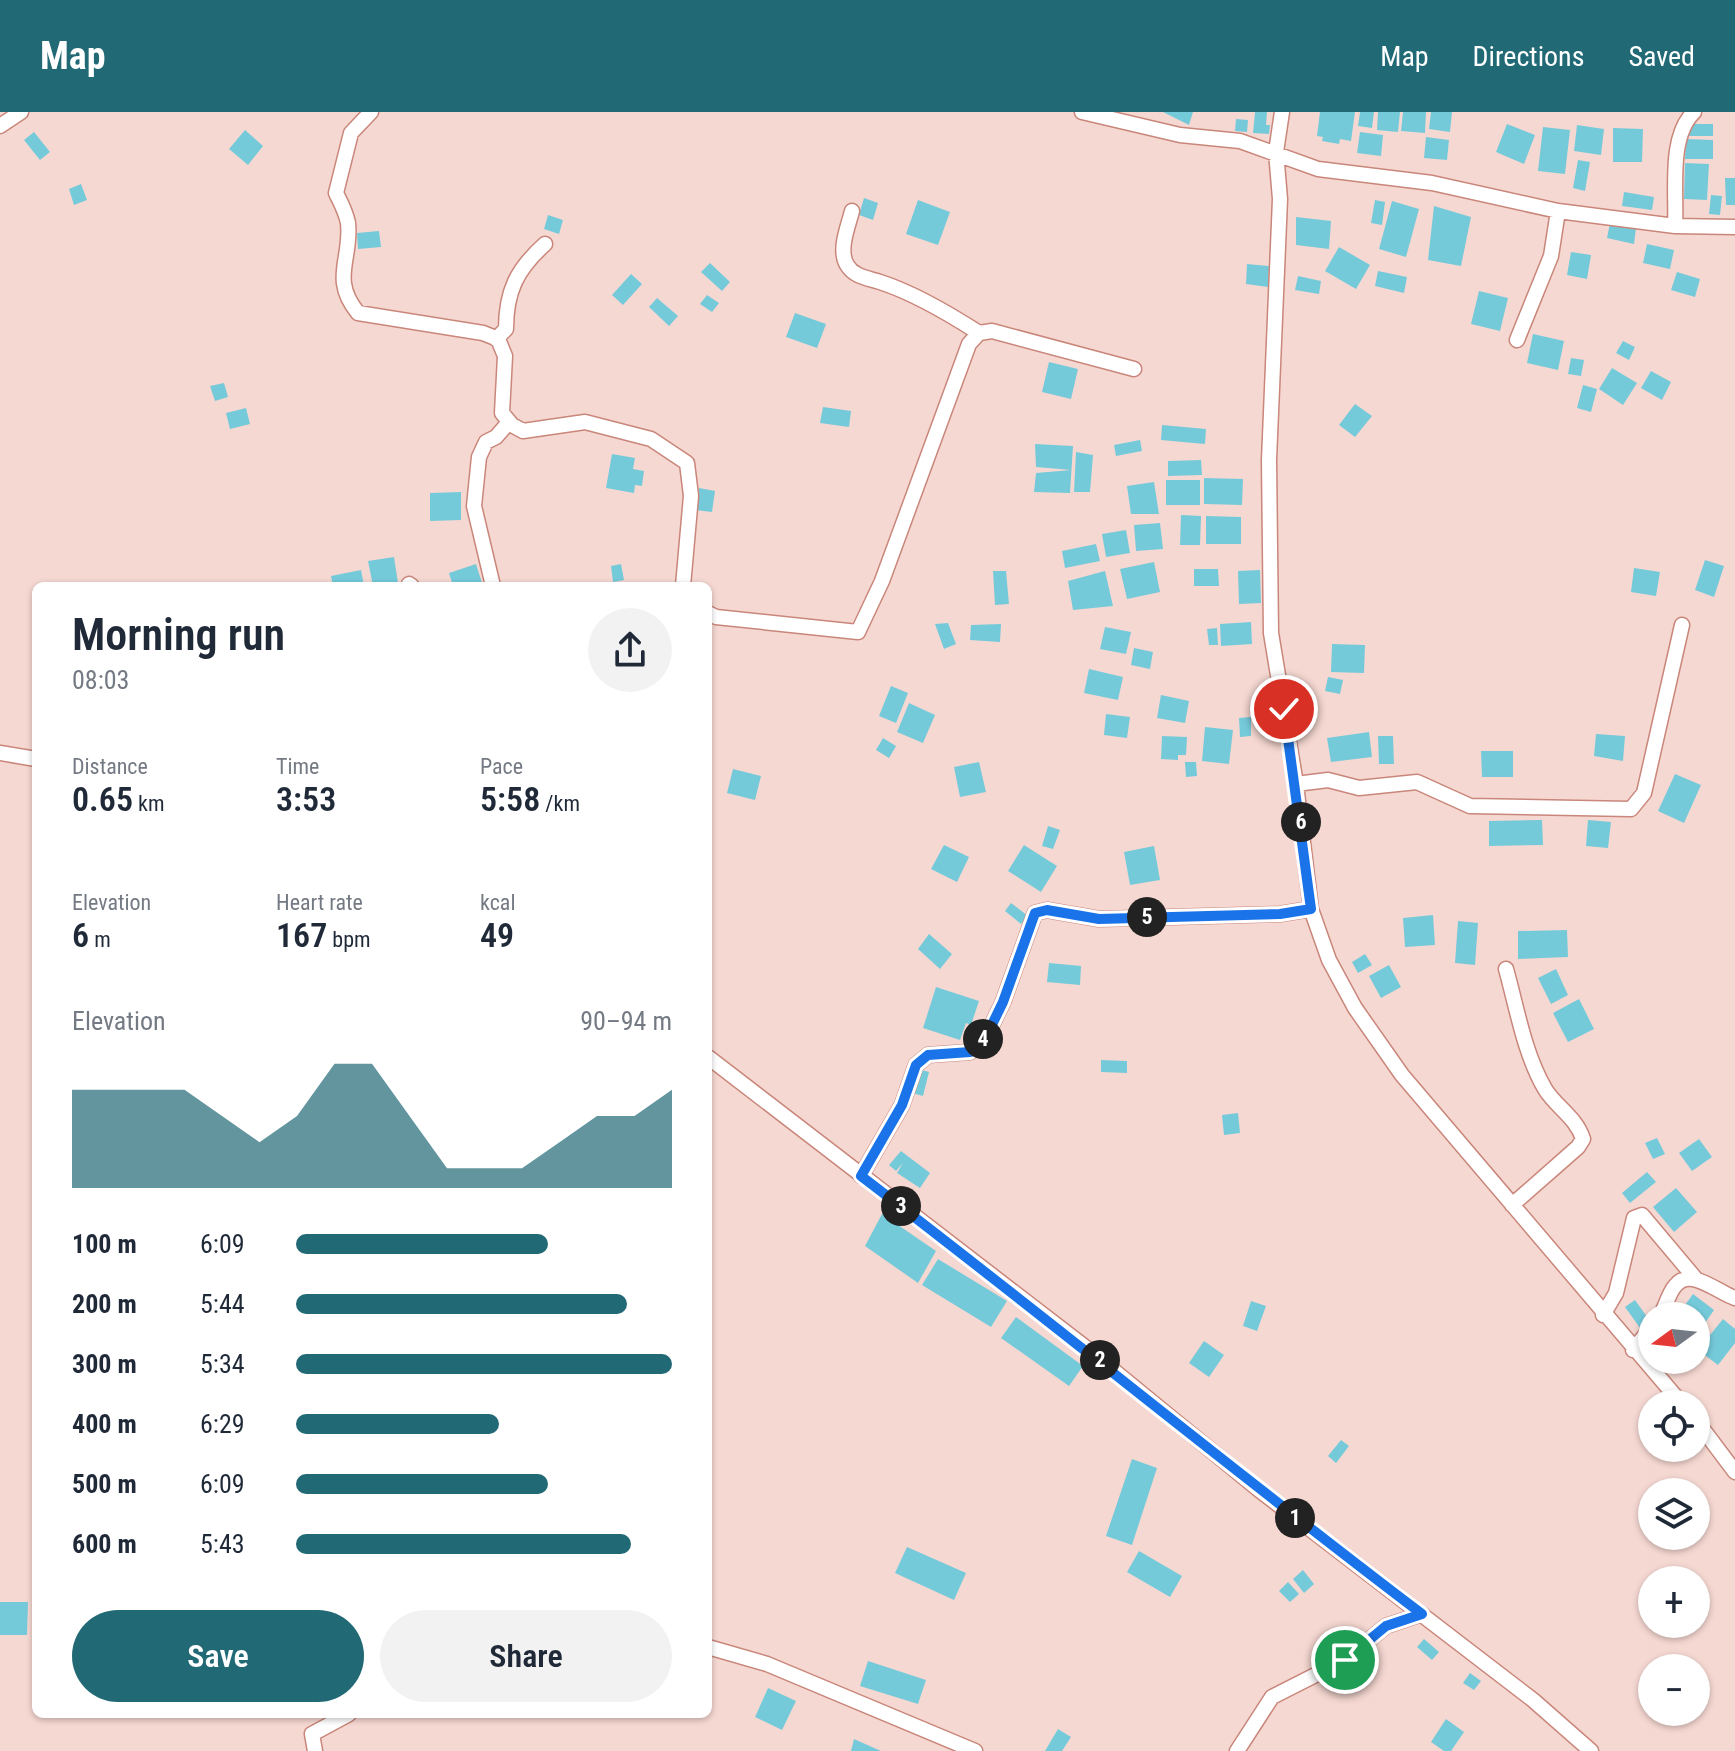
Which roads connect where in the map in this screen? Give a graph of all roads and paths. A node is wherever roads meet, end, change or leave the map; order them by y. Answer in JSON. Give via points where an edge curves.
{"nodes":[{"id":1,"x":21,"y":112,"type":"edge"},
{"id":2,"x":371,"y":112,"type":"edge"},
{"id":3,"x":1082,"y":112,"type":"edge"},
{"id":4,"x":1282,"y":112,"type":"edge"},
{"id":5,"x":1694,"y":112,"type":"edge"},
{"id":6,"x":0,"y":126,"type":"edge"},
{"id":7,"x":1276,"y":152,"type":"junction"},
{"id":8,"x":852,"y":211,"type":"dead end"},
{"id":9,"x":1558,"y":211,"type":"junction"},
{"id":10,"x":1675,"y":226,"type":"junction"},
{"id":11,"x":1735,"y":227,"type":"edge"},
{"id":12,"x":545,"y":244,"type":"dead end"},
{"id":13,"x":979,"y":333,"type":"junction"},
{"id":14,"x":496,"y":339,"type":"junction"},
{"id":15,"x":1517,"y":340,"type":"dead end"},
{"id":16,"x":1134,"y":369,"type":"dead end"},
{"id":17,"x":509,"y":422,"type":"junction"},
{"id":18,"x":492,"y":582,"type":"edge"},
{"id":19,"x":683,"y":582,"type":"edge"},
{"id":20,"x":712,"y":615,"type":"edge"},
{"id":21,"x":1682,"y":625,"type":"dead end"},
{"id":22,"x":0,"y":753,"type":"edge"},
{"id":23,"x":32,"y":758,"type":"edge"},
{"id":24,"x":1296,"y":784,"type":"junction"},
{"id":25,"x":1311,"y":909,"type":"junction"},
{"id":26,"x":1506,"y":969,"type":"dead end"},
{"id":27,"x":712,"y":1060,"type":"edge"},
{"id":28,"x":861,"y":1176,"type":"junction"},
{"id":29,"x":1512,"y":1205,"type":"junction"},
{"id":30,"x":1695,"y":1278,"type":"junction"},
{"id":31,"x":1735,"y":1298,"type":"edge"},
{"id":32,"x":1667,"y":1302,"type":"edge"},
{"id":33,"x":1603,"y":1315,"type":"junction"},
{"id":34,"x":1638,"y":1344,"type":"edge"},
{"id":35,"x":1633,"y":1350,"type":"junction"},
{"id":36,"x":1669,"y":1390,"type":"edge"},
{"id":37,"x":1710,"y":1439,"type":"edge"},
{"id":38,"x":1735,"y":1472,"type":"edge"},
{"id":39,"x":1422,"y":1614,"type":"junction"},
{"id":40,"x":712,"y":1648,"type":"edge"},
{"id":41,"x":342,"y":1718,"type":"edge"},
{"id":42,"x":315,"y":1751,"type":"edge"},
{"id":43,"x":975,"y":1751,"type":"edge"},
{"id":44,"x":1237,"y":1751,"type":"edge"},
{"id":45,"x":1591,"y":1751,"type":"edge"}],
"edges":[{"from":1,"to":6,"type":"street"},
{"from":2,"to":14,"type":"street","via":[[351,133],[336,193],[348,226],[341,282],[348,301],[358,313]]},
{"from":3,"to":7,"type":"street"},
{"from":4,"to":7,"type":"street"},
{"from":5,"to":10,"type":"street","via":[[1682,123]]},
{"from":7,"to":9,"type":"street","via":[[1318,169],[1432,183]]},
{"from":7,"to":24,"type":"street","via":[[1280,199],[1269,460],[1271,618]]},
{"from":8,"to":13,"type":"street","via":[[844,243],[846,263],[855,274],[898,288]]},
{"from":9,"to":10,"type":"street"},
{"from":9,"to":15,"type":"street","via":[[1551,256]]},
{"from":10,"to":11,"type":"street"},
{"from":12,"to":14,"type":"street","via":[[519,272],[507,297],[506,329]]},
{"from":13,"to":16,"type":"street","via":[[992,331]]},
{"from":13,"to":20,"type":"street","via":[[969,344],[882,581],[858,632]]},
{"from":14,"to":17,"type":"street","via":[[505,356],[502,413]]},
{"from":17,"to":18,"type":"street","via":[[486,442],[479,457],[474,506]]},
{"from":17,"to":19,"type":"street","via":[[523,431],[585,422],[651,439],[687,463],[691,496]]},
{"from":21,"to":24,"type":"street","via":[[1644,793],[1631,809],[1470,806],[1417,782],[1359,788],[1328,780]]},
{"from":22,"to":23,"type":"street"},
{"from":24,"to":25,"type":"street"},
{"from":25,"to":28,"type":"street","via":[[1099,919],[1047,910],[1035,913],[986,1037],[970,1052],[928,1055],[916,1065],[902,1105]]},
{"from":25,"to":29,"type":"street","via":[[1329,960],[1363,1019],[1402,1075]]},
{"from":26,"to":29,"type":"street","via":[[1546,1090],[1579,1126],[1583,1139]]},
{"from":27,"to":28,"type":"street"},
{"from":28,"to":39,"type":"street"},
{"from":29,"to":33,"type":"street"},
{"from":30,"to":31,"type":"street"},
{"from":30,"to":32,"type":"street","via":[[1674,1286]]},
{"from":30,"to":33,"type":"street","via":[[1642,1215],[1634,1218],[1616,1293]]},
{"from":33,"to":35,"type":"street"},
{"from":34,"to":35,"type":"street"},
{"from":35,"to":36,"type":"street"},
{"from":37,"to":38,"type":"street"},
{"from":39,"to":44,"type":"street","via":[[1386,1626],[1345,1660],[1272,1697]]},
{"from":39,"to":45,"type":"street"},
{"from":40,"to":43,"type":"street","via":[[767,1664]]},
{"from":41,"to":42,"type":"street","via":[[312,1734]]}]}
